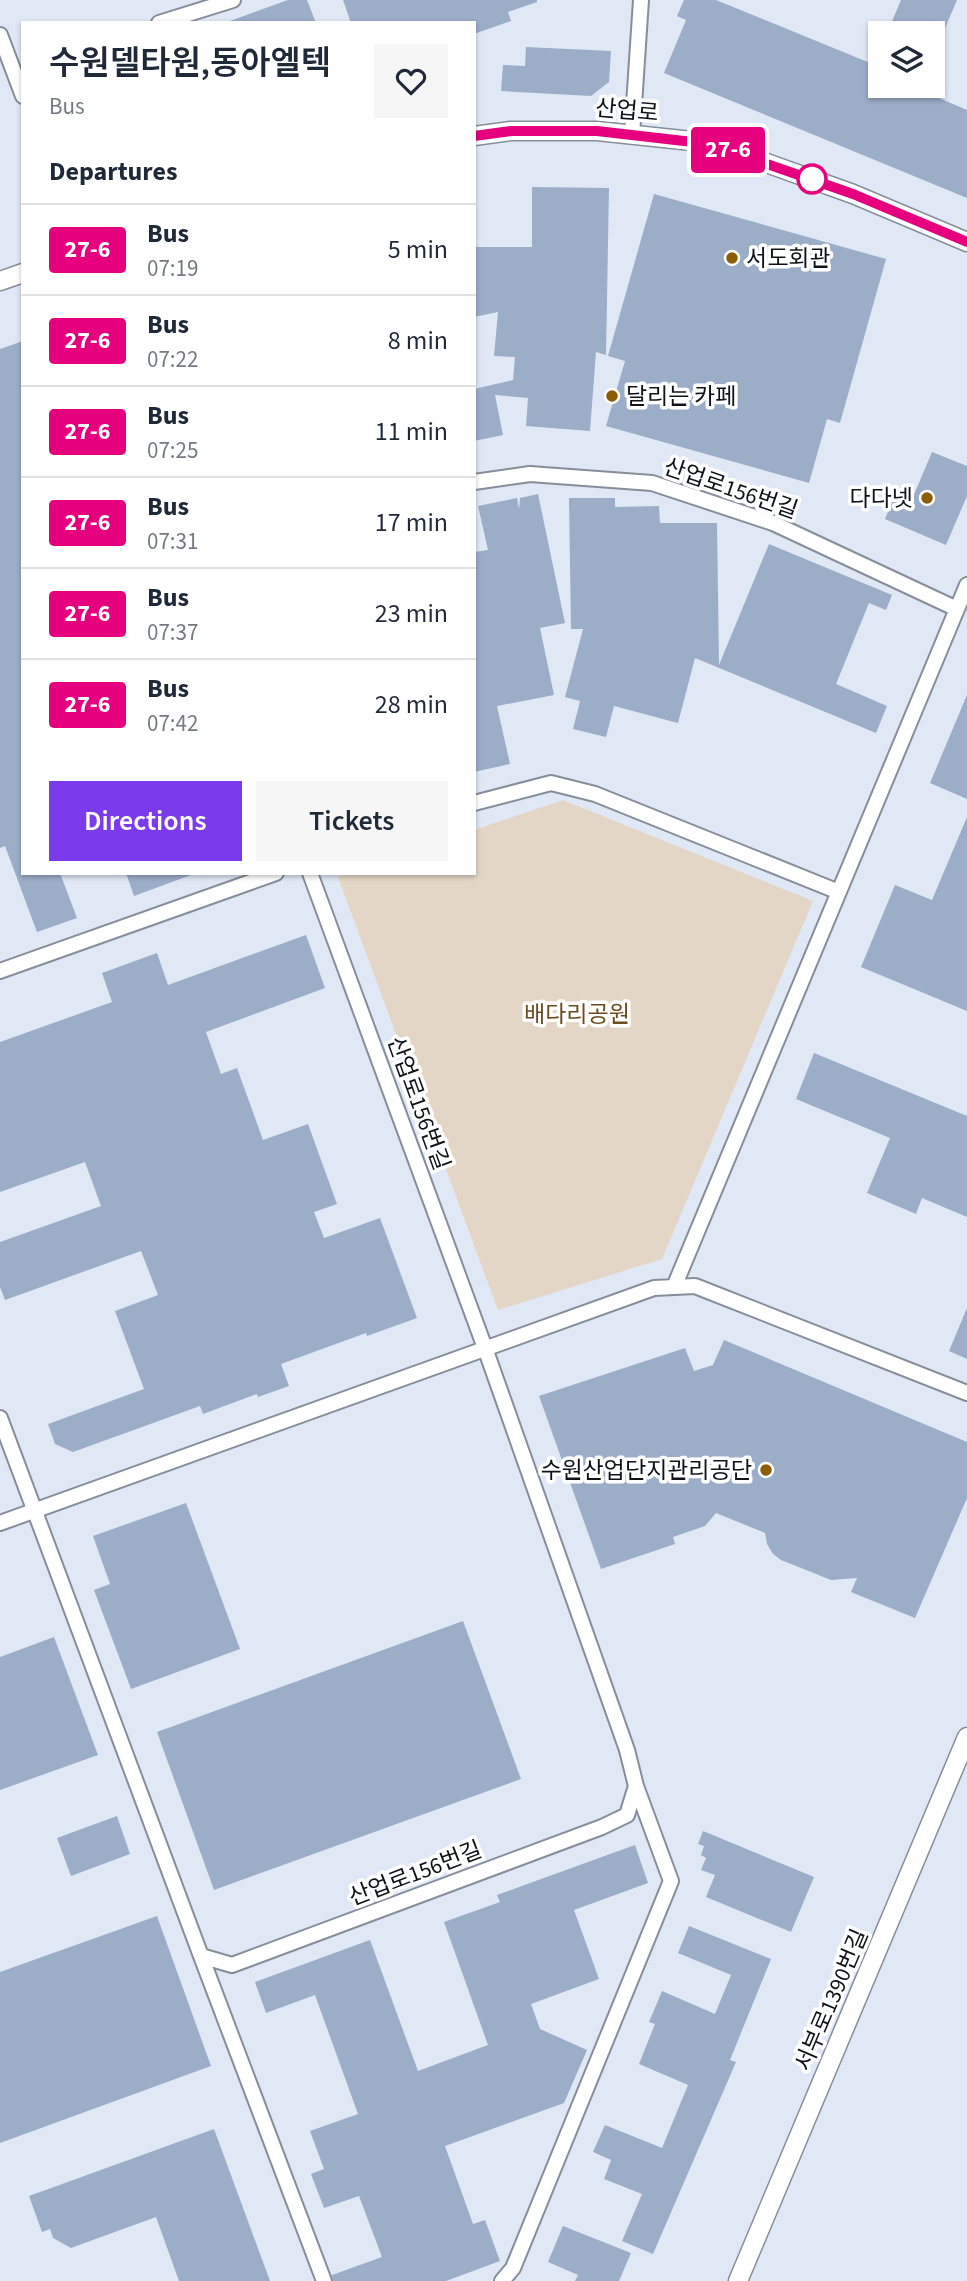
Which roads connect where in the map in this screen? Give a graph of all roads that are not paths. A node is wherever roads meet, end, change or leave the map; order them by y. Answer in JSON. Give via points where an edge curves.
{"nodes":[{"id":1,"x":233,"y":0,"type":"edge"},
{"id":2,"x":641,"y":0,"type":"edge"},
{"id":3,"x":165,"y":21,"type":"edge"},
{"id":4,"x":0,"y":35,"type":"edge"},
{"id":5,"x":18,"y":66,"type":"edge"},
{"id":6,"x":21,"y":84,"type":"edge"},
{"id":7,"x":632,"y":135,"type":"junction"},
{"id":8,"x":476,"y":136,"type":"edge"},
{"id":9,"x":967,"y":242,"type":"edge"},
{"id":10,"x":21,"y":273,"type":"edge"},
{"id":11,"x":0,"y":281,"type":"edge"},
{"id":12,"x":476,"y":482,"type":"edge"},
{"id":13,"x":967,"y":585,"type":"edge"},
{"id":14,"x":957,"y":608,"type":"junction"},
{"id":15,"x":476,"y":802,"type":"edge"},
{"id":16,"x":270,"y":875,"type":"edge"},
{"id":17,"x":311,"y":875,"type":"edge"},
{"id":18,"x":839,"y":892,"type":"junction"},
{"id":19,"x":0,"y":971,"type":"edge"},
{"id":20,"x":674,"y":1287,"type":"junction"},
{"id":21,"x":485,"y":1348,"type":"junction"},
{"id":22,"x":967,"y":1393,"type":"edge"},
{"id":23,"x":0,"y":1418,"type":"edge"},
{"id":24,"x":33,"y":1510,"type":"junction"},
{"id":25,"x":0,"y":1523,"type":"edge"},
{"id":26,"x":967,"y":1737,"type":"edge"},
{"id":27,"x":636,"y":1786,"type":"junction"},
{"id":28,"x":201,"y":1956,"type":"junction"},
{"id":29,"x":324,"y":2281,"type":"edge"},
{"id":30,"x":502,"y":2281,"type":"edge"},
{"id":31,"x":738,"y":2281,"type":"edge"}],
"edges":[{"from":1,"to":3,"type":"street"},
{"from":2,"to":7,"type":"street"},
{"from":4,"to":5,"type":"street"},
{"from":5,"to":6,"type":"street"},
{"from":7,"to":8,"type":"street","name":"산업로","via":[[511,131]]},
{"from":7,"to":9,"type":"street","name":"산업로","via":[[710,144],[853,194]]},
{"from":10,"to":11,"type":"street"},
{"from":12,"to":14,"type":"street","name":"산업로156번길","via":[[530,474],[652,483],[773,523]]},
{"from":13,"to":14,"type":"street"},
{"from":14,"to":18,"type":"street"},
{"from":15,"to":18,"type":"street","via":[[551,783],[584,791]]},
{"from":16,"to":19,"type":"street"},
{"from":17,"to":21,"type":"street","name":"산업로156번길"},
{"from":18,"to":20,"type":"street"},
{"from":20,"to":21,"type":"street","via":[[654,1287]]},
{"from":20,"to":22,"type":"street","via":[[695,1286]]},
{"from":21,"to":24,"type":"street"},
{"from":21,"to":27,"type":"street","name":"산업로156번길"},
{"from":23,"to":24,"type":"street"},
{"from":24,"to":25,"type":"street"},
{"from":24,"to":28,"type":"street"},
{"from":26,"to":31,"type":"street","name":"서부로1390번길"},
{"from":27,"to":28,"type":"street","name":"산업로156번길","via":[[626,1815],[602,1827],[232,1965]]},
{"from":27,"to":30,"type":"street","via":[[671,1881],[513,2268]]},
{"from":28,"to":29,"type":"street"}]}
